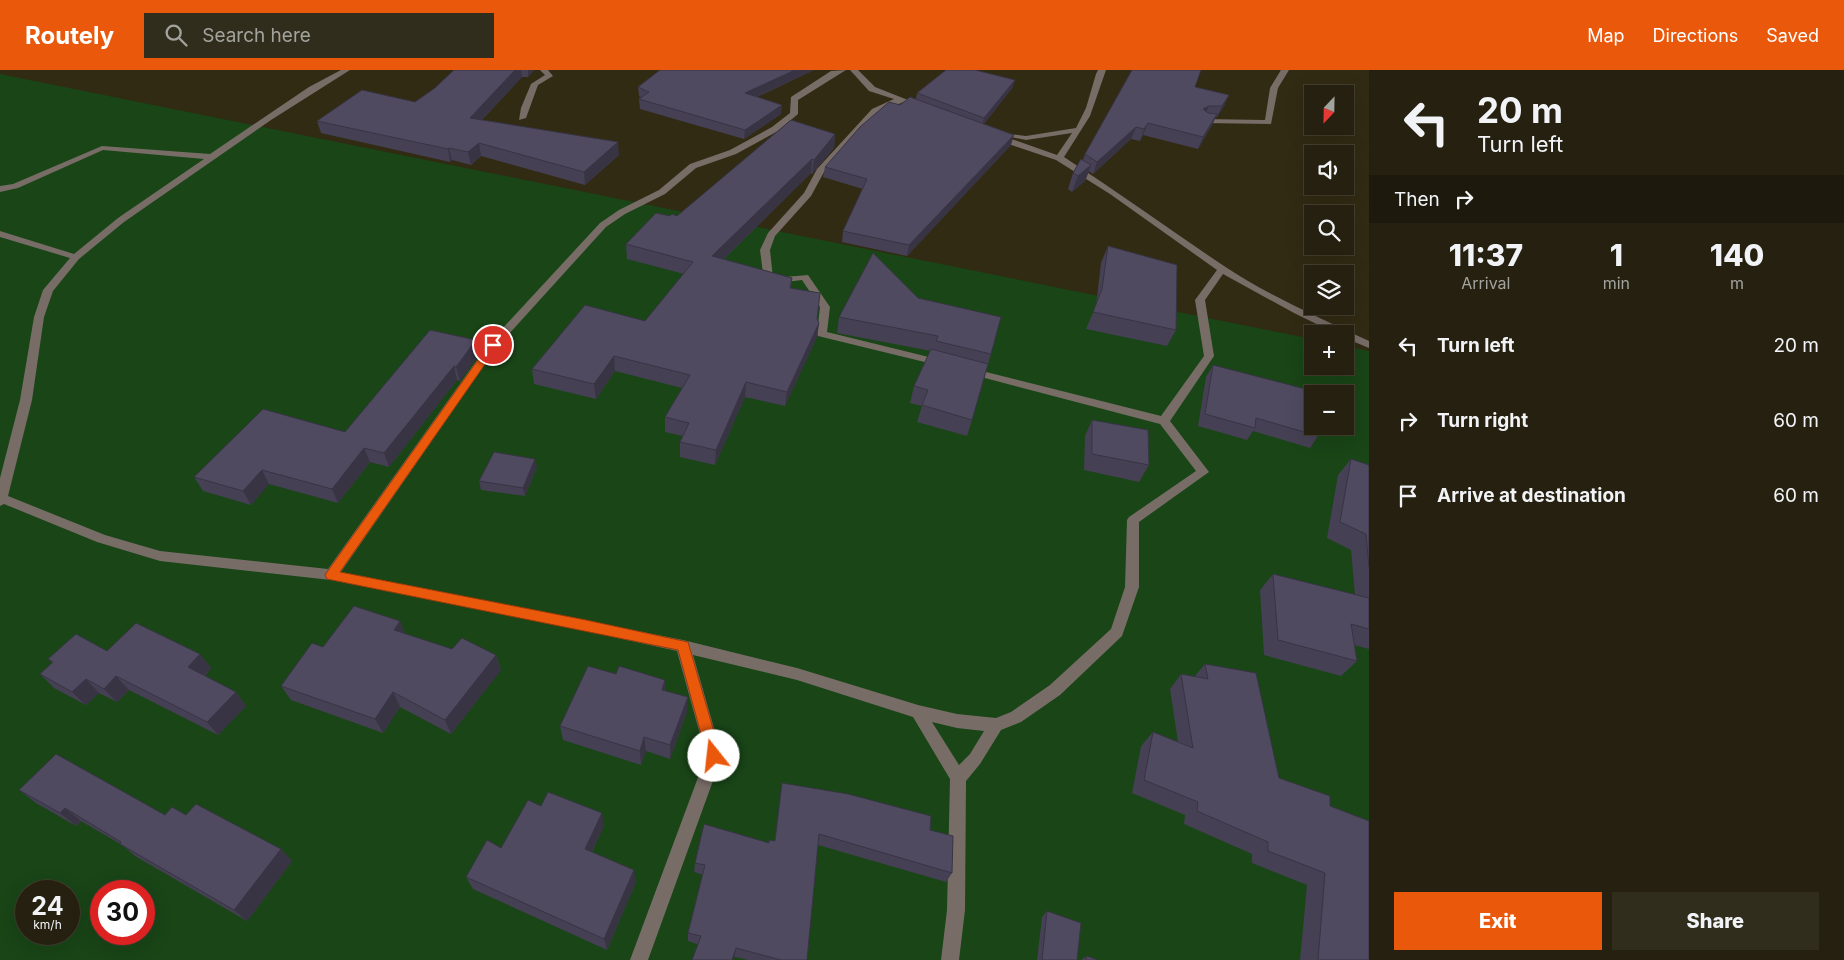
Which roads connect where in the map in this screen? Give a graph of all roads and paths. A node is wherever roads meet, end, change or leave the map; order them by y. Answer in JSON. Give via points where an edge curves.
{"nodes":[{"id":1,"x":346,"y":70,"type":"edge"},
{"id":2,"x":544,"y":70,"type":"edge"},
{"id":3,"x":842,"y":70,"type":"edge"},
{"id":4,"x":854,"y":70,"type":"edge"},
{"id":5,"x":1102,"y":70,"type":"edge"},
{"id":6,"x":1285,"y":70,"type":"edge"},
{"id":7,"x":522,"y":118,"type":"dead end"},
{"id":8,"x":1204,"y":121,"type":"edge"},
{"id":9,"x":1080,"y":130,"type":"junction"},
{"id":10,"x":211,"y":157,"type":"junction"},
{"id":11,"x":1059,"y":158,"type":"junction"},
{"id":12,"x":0,"y":189,"type":"edge"},
{"id":13,"x":0,"y":234,"type":"edge"},
{"id":14,"x":76,"y":257,"type":"junction"},
{"id":15,"x":1222,"y":269,"type":"junction"},
{"id":16,"x":1369,"y":345,"type":"edge"},
{"id":17,"x":1164,"y":422,"type":"junction"},
{"id":18,"x":0,"y":499,"type":"edge"},
{"id":19,"x":331,"y":575,"type":"junction"},
{"id":20,"x":683,"y":646,"type":"junction"},
{"id":21,"x":918,"y":712,"type":"junction"},
{"id":22,"x":996,"y":725,"type":"junction"},
{"id":23,"x":958,"y":778,"type":"junction"},
{"id":24,"x":640,"y":960,"type":"edge"},
{"id":25,"x":950,"y":960,"type":"edge"}],
"edges":[{"from":1,"to":10,"type":"street"},
{"from":2,"to":7,"type":"street","via":[[549,76],[535,84]]},
{"from":3,"to":19,"type":"street","via":[[794,100],[794,114],[775,129],[733,152],[693,166],[662,192],[603,225],[493,345]]},
{"from":4,"to":17,"type":"street","via":[[872,89],[906,101],[875,111],[820,171],[808,194],[771,235],[765,250],[769,281],[805,277],[825,307],[822,334]]},
{"from":5,"to":9,"type":"street"},
{"from":6,"to":8,"type":"street","via":[[1274,88],[1268,122]]},
{"from":9,"to":11,"type":"street"},
{"from":9,"to":11,"type":"street","via":[[1026,138],[990,133]]},
{"from":10,"to":12,"type":"street","via":[[102,148]]},
{"from":10,"to":14,"type":"street","via":[[121,220]]},
{"from":11,"to":15,"type":"street"},
{"from":13,"to":14,"type":"street"},
{"from":14,"to":18,"type":"street","via":[[48,290],[39,317],[26,400]]},
{"from":15,"to":16,"type":"street"},
{"from":15,"to":17,"type":"street","via":[[1200,300],[1209,356]]},
{"from":17,"to":22,"type":"street","via":[[1203,472],[1133,520],[1132,587],[1117,632],[1055,690],[1016,717]]},
{"from":18,"to":19,"type":"street","via":[[102,539],[160,556]]},
{"from":19,"to":20,"type":"street"},
{"from":20,"to":21,"type":"street","via":[[797,674]]},
{"from":20,"to":24,"type":"street","via":[[714,756]]},
{"from":21,"to":22,"type":"street"},
{"from":21,"to":23,"type":"street"},
{"from":22,"to":23,"type":"street"},
{"from":23,"to":25,"type":"street","via":[[956,910]]}]}
